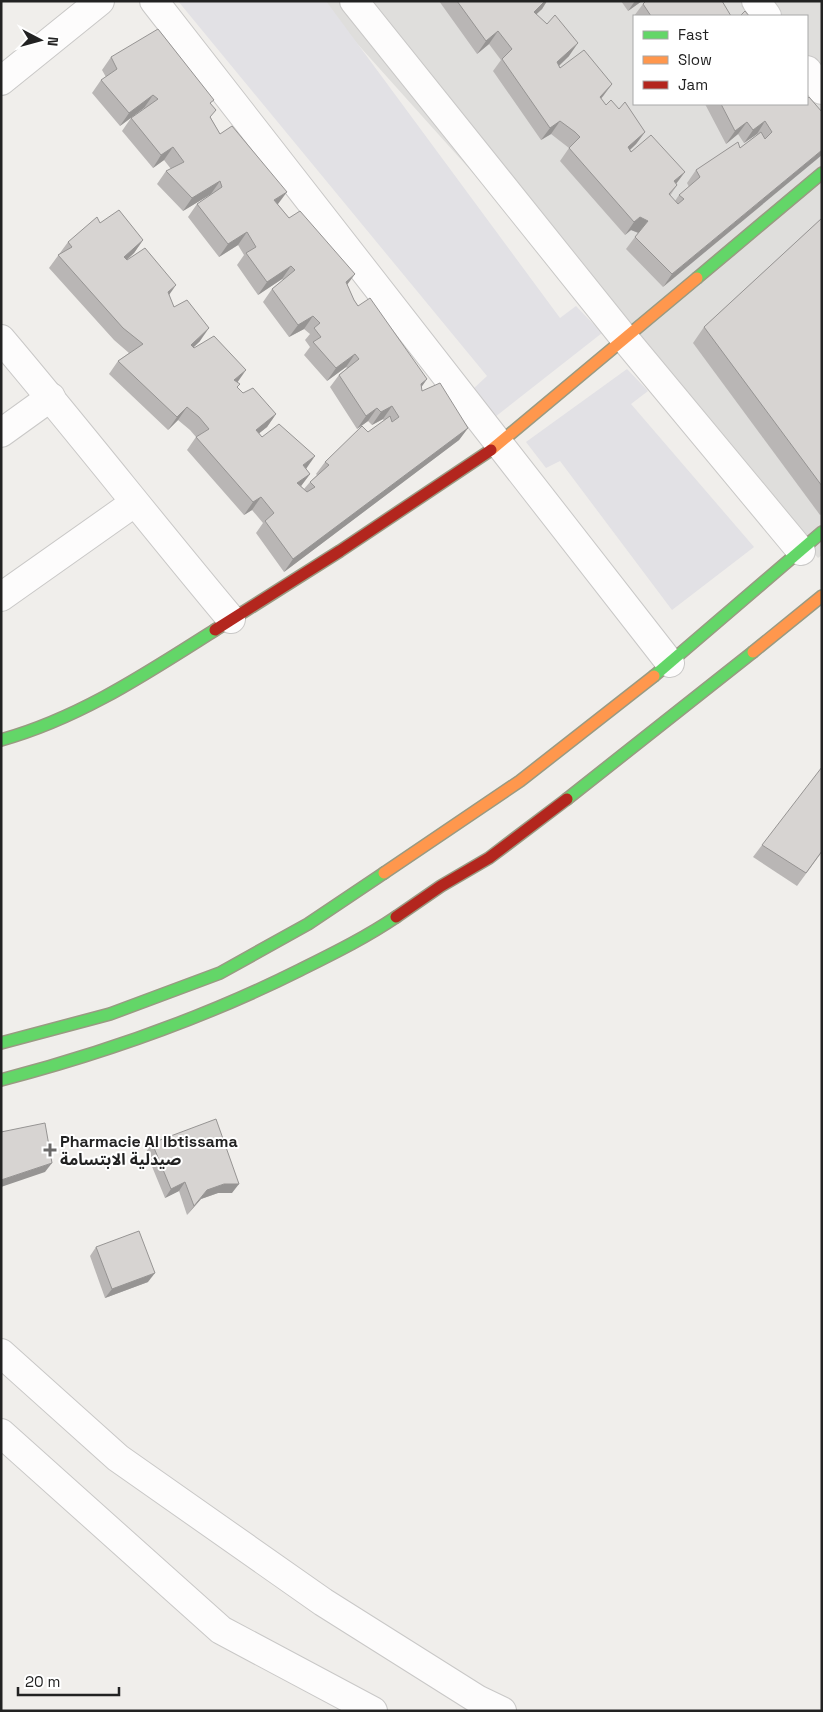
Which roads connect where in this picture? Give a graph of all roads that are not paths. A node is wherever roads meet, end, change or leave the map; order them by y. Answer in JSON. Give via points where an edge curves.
{"nodes":[{"id":1,"x":100,"y":1,"type":"edge"},
{"id":2,"x":154,"y":1,"type":"edge"},
{"id":3,"x":354,"y":1,"type":"edge"},
{"id":4,"x":756,"y":1,"type":"edge"},
{"id":5,"x":766,"y":15,"type":"edge"},
{"id":6,"x":808,"y":71,"type":"edge"},
{"id":7,"x":1,"y":81,"type":"edge"},
{"id":8,"x":822,"y":90,"type":"edge"},
{"id":9,"x":822,"y":173,"type":"edge"},
{"id":10,"x":625,"y":338,"type":"junction"},
{"id":11,"x":1,"y":339,"type":"edge"},
{"id":12,"x":51,"y":397,"type":"junction"},
{"id":13,"x":1,"y":433,"type":"edge"},
{"id":14,"x":499,"y":444,"type":"junction"},
{"id":15,"x":134,"y":503,"type":"junction"},
{"id":16,"x":822,"y":532,"type":"edge"},
{"id":17,"x":801,"y":551,"type":"junction"},
{"id":18,"x":822,"y":596,"type":"edge"},
{"id":19,"x":1,"y":597,"type":"edge"},
{"id":20,"x":231,"y":619,"type":"junction"},
{"id":21,"x":670,"y":663,"type":"junction"},
{"id":22,"x":1,"y":740,"type":"edge"},
{"id":23,"x":1,"y":1043,"type":"edge"},
{"id":24,"x":1,"y":1080,"type":"edge"},
{"id":25,"x":1,"y":1353,"type":"edge"},
{"id":26,"x":1,"y":1433,"type":"edge"},
{"id":27,"x":373,"y":1711,"type":"edge"},
{"id":28,"x":502,"y":1711,"type":"edge"}],
"edges":[{"from":1,"to":7,"type":"street"},
{"from":2,"to":14,"type":"street"},
{"from":3,"to":10,"type":"street"},
{"from":4,"to":5,"type":"street"},
{"from":6,"to":8,"type":"street"},
{"from":9,"to":10,"type":"main road"},
{"from":10,"to":14,"type":"main road"},
{"from":10,"to":17,"type":"street"},
{"from":11,"to":12,"type":"street"},
{"from":12,"to":13,"type":"street"},
{"from":12,"to":15,"type":"street"},
{"from":14,"to":20,"type":"main road","via":[[340,551]]},
{"from":14,"to":21,"type":"street"},
{"from":15,"to":19,"type":"street"},
{"from":15,"to":20,"type":"street"},
{"from":16,"to":17,"type":"main road"},
{"from":17,"to":21,"type":"main road"},
{"from":18,"to":24,"type":"main road","via":[[693,702],[493,855],[370,934],[250,994],[98,1053]]},
{"from":20,"to":22,"type":"main road","via":[[136,680],[72,715]]},
{"from":21,"to":23,"type":"main road","via":[[520,781],[308,924],[220,973],[110,1014]]},
{"from":25,"to":28,"type":"street","via":[[118,1458],[323,1602],[477,1699]]},
{"from":26,"to":27,"type":"street","via":[[222,1630]]}]}
